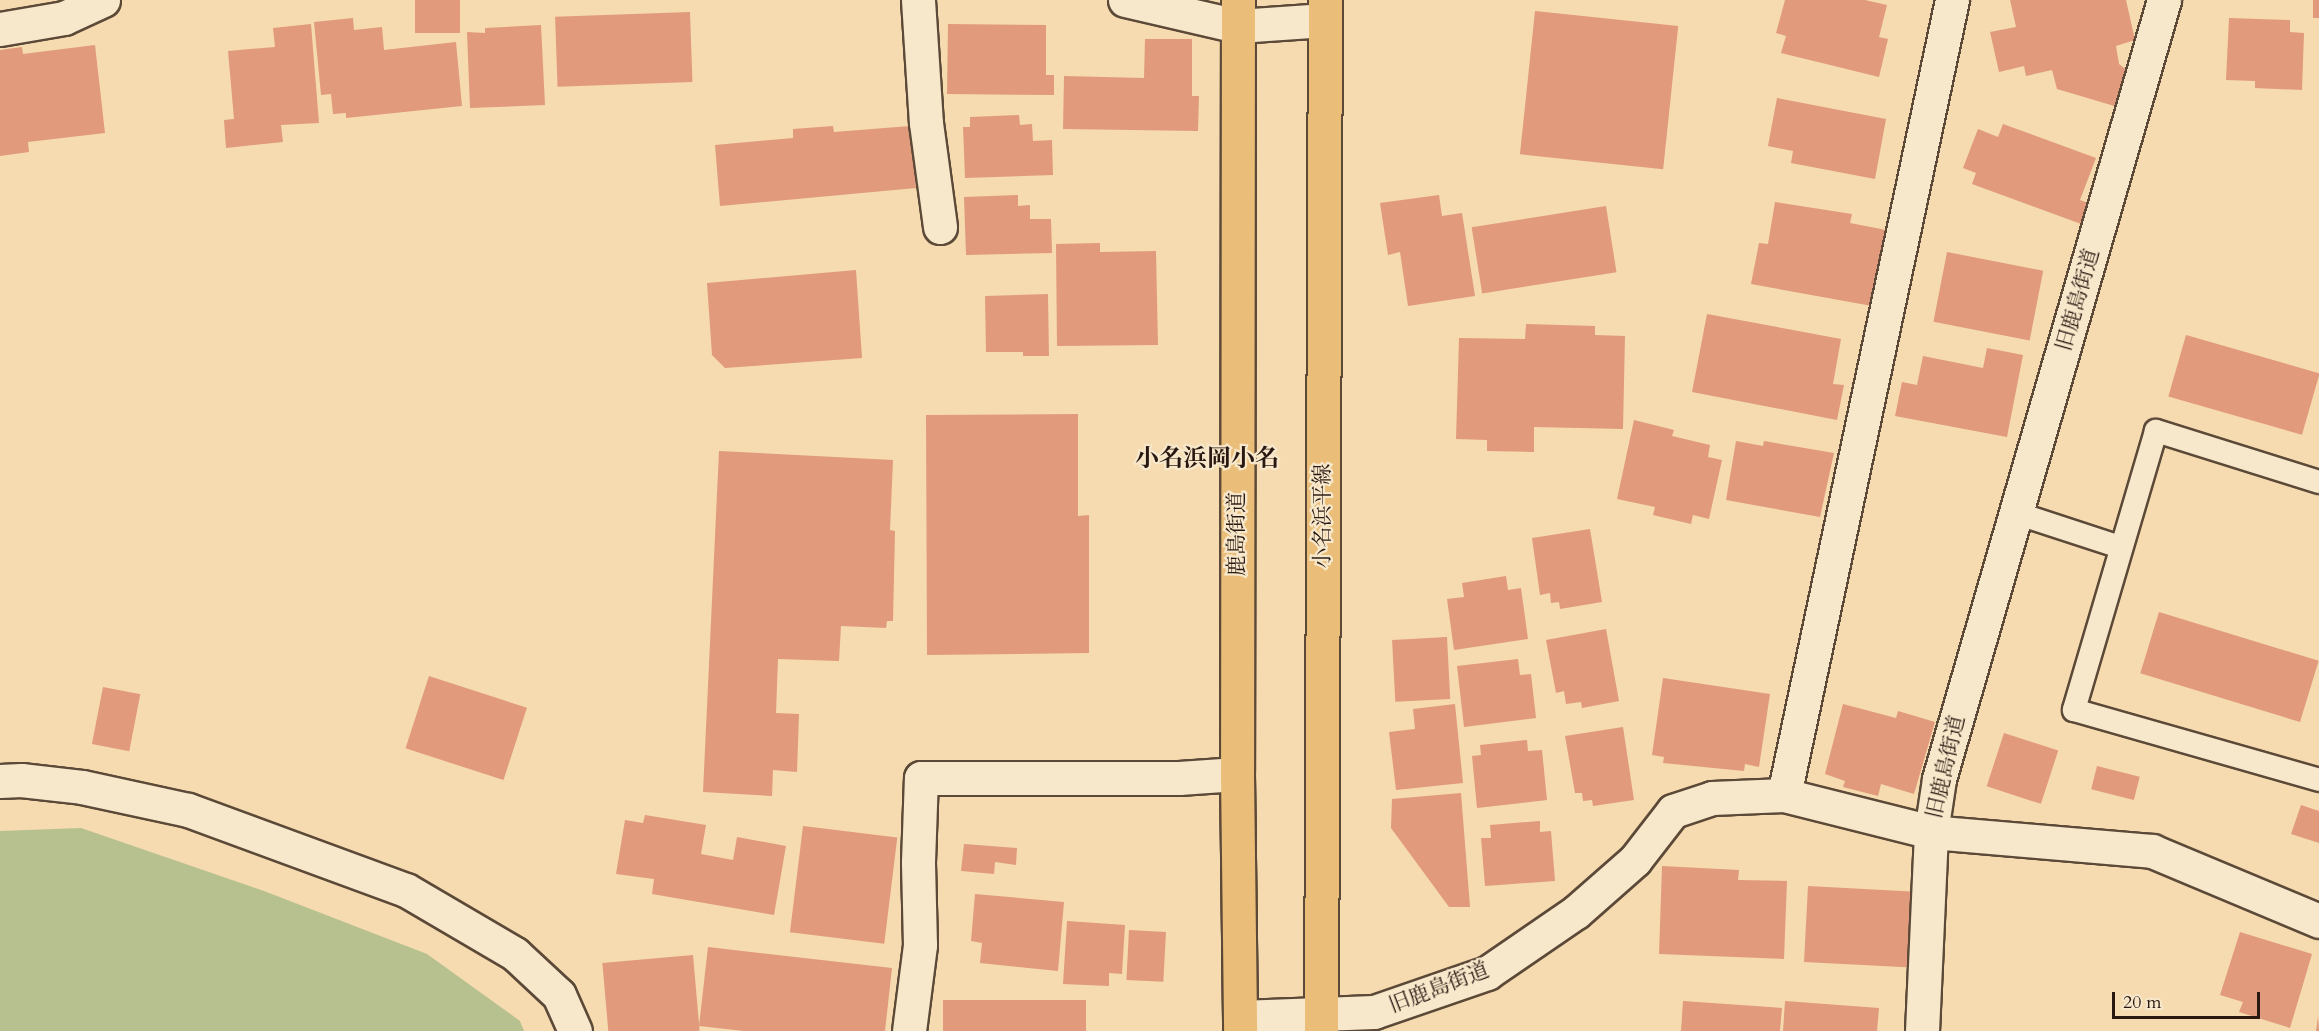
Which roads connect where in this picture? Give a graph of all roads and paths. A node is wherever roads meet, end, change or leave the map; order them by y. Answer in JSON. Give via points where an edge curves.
{"nodes":[{"id":1,"x":103,"y":0,"type":"edge"},
{"id":2,"x":918,"y":0,"type":"edge"},
{"id":3,"x":1125,"y":0,"type":"edge"},
{"id":4,"x":1952,"y":0,"type":"edge"},
{"id":5,"x":2164,"y":0,"type":"edge"},
{"id":6,"x":1325,"y":10,"type":"edge"},
{"id":7,"x":1238,"y":13,"type":"edge"},
{"id":8,"x":0,"y":28,"type":"edge"},
{"id":9,"x":940,"y":227,"type":"dead end"},
{"id":10,"x":2319,"y":482,"type":"edge"},
{"id":11,"x":2016,"y":513,"type":"junction"},
{"id":12,"x":2120,"y":548,"type":"junction"},
{"id":13,"x":1237,"y":774,"type":"junction"},
{"id":14,"x":2319,"y":780,"type":"edge"},
{"id":15,"x":0,"y":781,"type":"edge"},
{"id":16,"x":1784,"y":795,"type":"junction"},
{"id":17,"x":1931,"y":832,"type":"junction"},
{"id":18,"x":2319,"y":921,"type":"edge"},
{"id":19,"x":1240,"y":1024,"type":"edge"},
{"id":20,"x":1321,"y":1024,"type":"edge"},
{"id":21,"x":575,"y":1031,"type":"edge"},
{"id":22,"x":909,"y":1031,"type":"edge"},
{"id":23,"x":1922,"y":1031,"type":"edge"}],
"edges":[{"from":1,"to":8,"type":"street","via":[[64,18]]},
{"from":2,"to":9,"type":"street","via":[[926,123]]},
{"from":3,"to":7,"type":"street"},
{"from":4,"to":16,"type":"street"},
{"from":5,"to":11,"type":"street","name":"旧鹿島街道"},
{"from":6,"to":7,"type":"street"},
{"from":6,"to":20,"type":"main road","name":"小名浜平線"},
{"from":7,"to":13,"type":"main road","name":"鹿島街道"},
{"from":10,"to":12,"type":"lane","via":[[2156,431]]},
{"from":11,"to":12,"type":"lane"},
{"from":11,"to":17,"type":"street","name":"旧鹿島街道","via":[[1940,779]]},
{"from":12,"to":14,"type":"lane","via":[[2074,710]]},
{"from":13,"to":19,"type":"main road","name":"鹿島街道"},
{"from":13,"to":22,"type":"street","via":[[1179,778],[921,778],[920,945]]},
{"from":15,"to":21,"type":"street","via":[[82,787],[188,810],[406,890],[515,954],[560,995]]},
{"from":16,"to":17,"type":"street","name":"旧鹿島街道"},
{"from":16,"to":20,"type":"street","name":"旧鹿島街道","via":[[1712,798],[1673,811],[1635,860],[1576,912],[1486,973],[1374,1012]]},
{"from":17,"to":18,"type":"street","via":[[2152,851]]},
{"from":17,"to":23,"type":"street"},
{"from":19,"to":20,"type":"street","name":"旧鹿島街道"}]}
